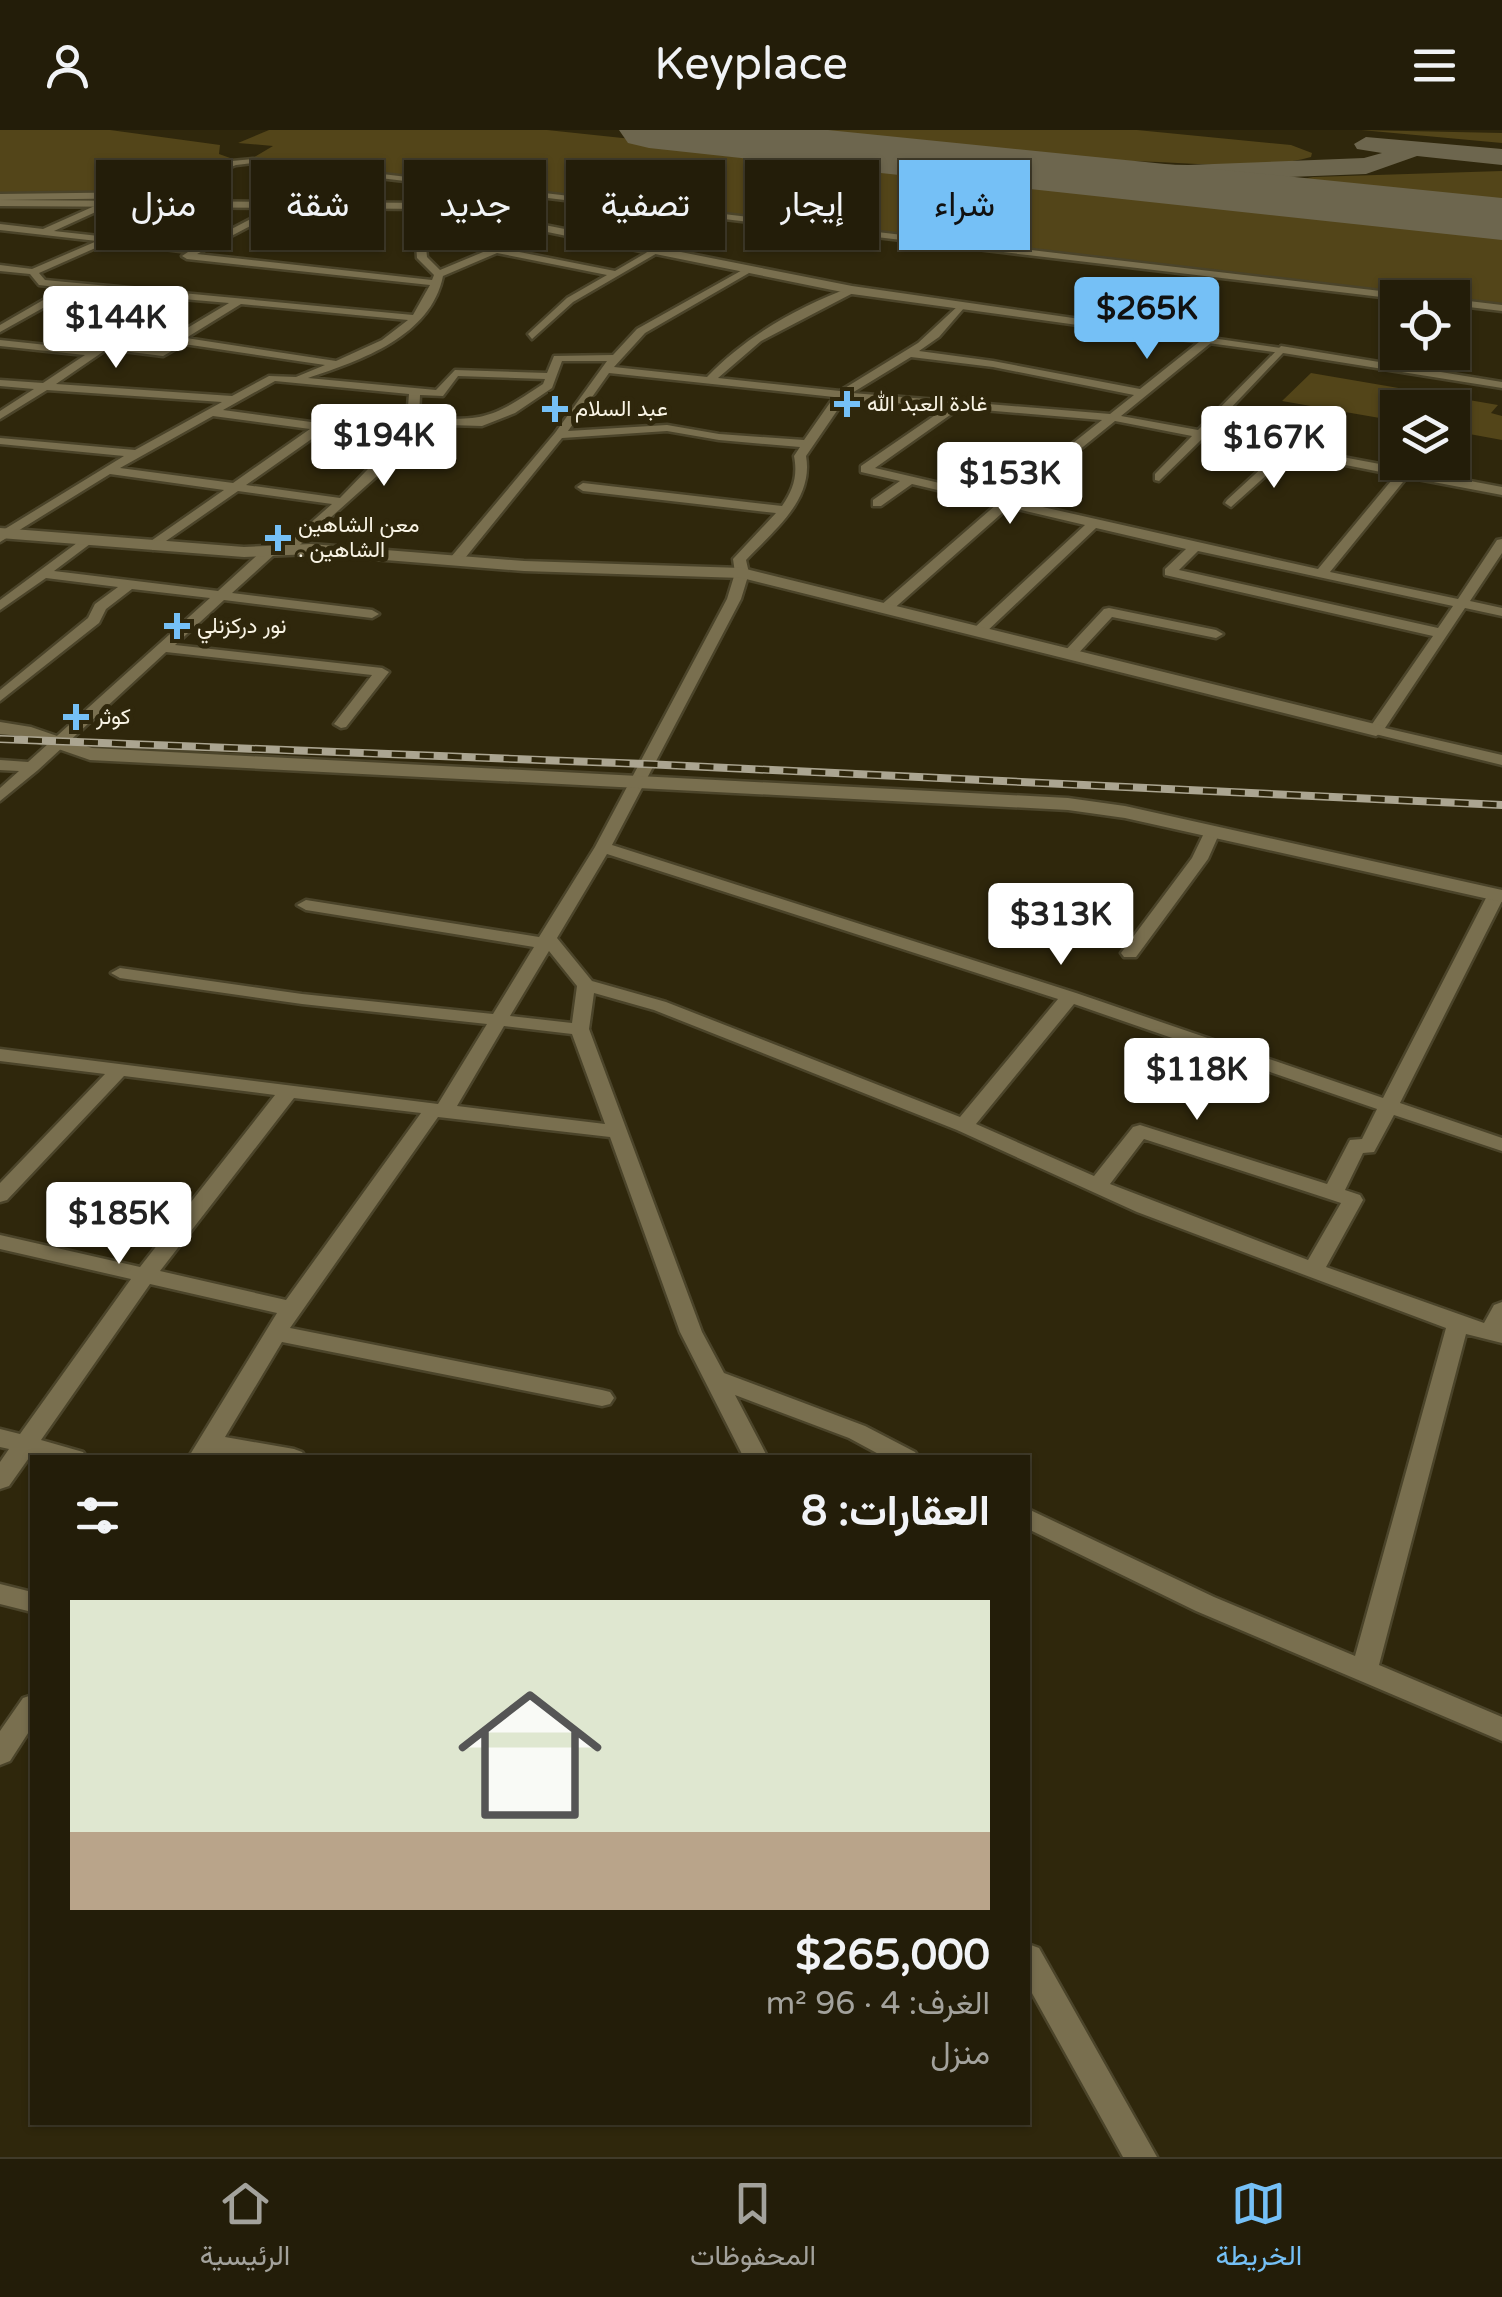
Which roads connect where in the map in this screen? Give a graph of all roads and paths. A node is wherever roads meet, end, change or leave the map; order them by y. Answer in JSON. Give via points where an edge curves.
{"nodes":[{"id":1,"x":0,"y":200,"type":"edge"},
{"id":2,"x":96,"y":204,"type":"edge"},
{"id":3,"x":96,"y":209,"type":"edge"},
{"id":4,"x":0,"y":226,"type":"edge"},
{"id":5,"x":546,"y":228,"type":"edge"},
{"id":6,"x":43,"y":232,"type":"junction"},
{"id":7,"x":96,"y":238,"type":"edge"},
{"id":8,"x":96,"y":245,"type":"edge"},
{"id":9,"x":199,"y":250,"type":"edge"},
{"id":10,"x":421,"y":250,"type":"edge"},
{"id":11,"x":496,"y":250,"type":"joint"},
{"id":12,"x":654,"y":252,"type":"junction"},
{"id":13,"x":0,"y":268,"type":"edge"},
{"id":14,"x":746,"y":271,"type":"junction"},
{"id":15,"x":33,"y":272,"type":"junction"},
{"id":16,"x":618,"y":274,"type":"junction"},
{"id":17,"x":438,"y":278,"type":"junction"},
{"id":18,"x":75,"y":286,"type":"junction"},
{"id":19,"x":852,"y":290,"type":"junction"},
{"id":20,"x":184,"y":294,"type":"junction"},
{"id":21,"x":1380,"y":294,"type":"edge"},
{"id":22,"x":241,"y":300,"type":"junction"},
{"id":23,"x":1470,"y":304,"type":"edge"},
{"id":24,"x":959,"y":308,"type":"junction"},
{"id":25,"x":1502,"y":308,"type":"edge"},
{"id":26,"x":418,"y":318,"type":"junction"},
{"id":27,"x":0,"y":330,"type":"edge"},
{"id":28,"x":125,"y":332,"type":"junction"},
{"id":29,"x":532,"y":336,"type":"dead end"},
{"id":30,"x":180,"y":340,"type":"junction"},
{"id":31,"x":1208,"y":340,"type":"junction"},
{"id":32,"x":0,"y":342,"type":"edge"},
{"id":33,"x":100,"y":350,"type":"junction"},
{"id":34,"x":1281,"y":350,"type":"junction"},
{"id":35,"x":905,"y":353,"type":"junction"},
{"id":36,"x":616,"y":358,"type":"junction"},
{"id":37,"x":339,"y":364,"type":"junction"},
{"id":38,"x":606,"y":369,"type":"junction"},
{"id":39,"x":549,"y":376,"type":"junction"},
{"id":40,"x":294,"y":380,"type":"junction"},
{"id":41,"x":710,"y":380,"type":"junction"},
{"id":42,"x":0,"y":383,"type":"edge"},
{"id":43,"x":44,"y":386,"type":"junction"},
{"id":44,"x":1502,"y":386,"type":"edge"},
{"id":45,"x":415,"y":392,"type":"junction"},
{"id":46,"x":1142,"y":393,"type":"junction"},
{"id":47,"x":842,"y":395,"type":"junction"},
{"id":48,"x":230,"y":399,"type":"junction"},
{"id":49,"x":958,"y":404,"type":"junction"},
{"id":50,"x":1320,"y":411,"type":"dead end"},
{"id":51,"x":210,"y":412,"type":"junction"},
{"id":52,"x":2,"y":413,"type":"edge"},
{"id":53,"x":1112,"y":417,"type":"junction"},
{"id":54,"x":413,"y":421,"type":"junction"},
{"id":55,"x":319,"y":428,"type":"junction"},
{"id":56,"x":1202,"y":434,"type":"junction"},
{"id":57,"x":558,"y":435,"type":"junction"},
{"id":58,"x":402,"y":438,"type":"junction"},
{"id":59,"x":0,"y":441,"type":"edge"},
{"id":60,"x":808,"y":444,"type":"junction"},
{"id":61,"x":1284,"y":449,"type":"junction"},
{"id":62,"x":136,"y":454,"type":"junction"},
{"id":63,"x":1380,"y":463,"type":"edge"},
{"id":64,"x":108,"y":470,"type":"junction"},
{"id":65,"x":1159,"y":478,"type":"dead end"},
{"id":66,"x":909,"y":480,"type":"junction"},
{"id":67,"x":1398,"y":480,"type":"edge"},
{"id":68,"x":1459,"y":480,"type":"edge"},
{"id":69,"x":583,"y":487,"type":"dead end"},
{"id":70,"x":233,"y":488,"type":"junction"},
{"id":71,"x":1502,"y":491,"type":"edge"},
{"id":72,"x":342,"y":502,"type":"junction"},
{"id":73,"x":1231,"y":502,"type":"dead end"},
{"id":74,"x":877,"y":503,"type":"dead end"},
{"id":75,"x":1005,"y":504,"type":"junction"},
{"id":76,"x":782,"y":510,"type":"junction"},
{"id":77,"x":1093,"y":524,"type":"junction"},
{"id":78,"x":2,"y":535,"type":"edge"},
{"id":79,"x":85,"y":541,"type":"junction"},
{"id":80,"x":1502,"y":544,"type":"edge"},
{"id":81,"x":154,"y":546,"type":"junction"},
{"id":82,"x":1195,"y":546,"type":"junction"},
{"id":83,"x":278,"y":550,"type":"junction"},
{"id":84,"x":456,"y":560,"type":"junction"},
{"id":85,"x":1322,"y":573,"type":"junction"},
{"id":86,"x":42,"y":574,"type":"junction"},
{"id":87,"x":742,"y":574,"type":"junction"},
{"id":88,"x":130,"y":584,"type":"junction"},
{"id":89,"x":222,"y":596,"type":"junction"},
{"id":90,"x":1460,"y":602,"type":"junction"},
{"id":91,"x":0,"y":606,"type":"edge"},
{"id":92,"x":886,"y":610,"type":"junction"},
{"id":93,"x":1502,"y":612,"type":"edge"},
{"id":94,"x":372,"y":614,"type":"dead end"},
{"id":95,"x":978,"y":632,"type":"junction"},
{"id":96,"x":1440,"y":632,"type":"junction"},
{"id":97,"x":1216,"y":634,"type":"dead end"},
{"id":98,"x":164,"y":648,"type":"junction"},
{"id":99,"x":1069,"y":655,"type":"junction"},
{"id":100,"x":0,"y":697,"type":"edge"},
{"id":101,"x":342,"y":724,"type":"dead end"},
{"id":102,"x":0,"y":728,"type":"edge"},
{"id":103,"x":1376,"y":730,"type":"junction"},
{"id":104,"x":61,"y":742,"type":"junction"},
{"id":105,"x":1502,"y":760,"type":"edge"},
{"id":106,"x":0,"y":765,"type":"edge"},
{"id":107,"x":32,"y":766,"type":"junction"},
{"id":108,"x":637,"y":780,"type":"junction"},
{"id":109,"x":0,"y":796,"type":"edge"},
{"id":110,"x":1212,"y":832,"type":"junction"},
{"id":111,"x":603,"y":847,"type":"junction"},
{"id":112,"x":1499,"y":896,"type":"edge"},
{"id":113,"x":306,"y":905,"type":"dead end"},
{"id":114,"x":545,"y":941,"type":"junction"},
{"id":115,"x":1130,"y":953,"type":"dead end"},
{"id":116,"x":120,"y":973,"type":"dead end"},
{"id":117,"x":586,"y":985,"type":"junction"},
{"id":118,"x":1070,"y":996,"type":"junction"},
{"id":119,"x":500,"y":1020,"type":"junction"},
{"id":120,"x":580,"y":1029,"type":"junction"},
{"id":121,"x":0,"y":1055,"type":"edge"},
{"id":122,"x":119,"y":1070,"type":"junction"},
{"id":123,"x":288,"y":1092,"type":"junction"},
{"id":124,"x":1385,"y":1107,"type":"junction"},
{"id":125,"x":438,"y":1111,"type":"junction"},
{"id":126,"x":964,"y":1126,"type":"junction"},
{"id":127,"x":618,"y":1132,"type":"junction"},
{"id":128,"x":1502,"y":1144,"type":"edge"},
{"id":129,"x":1097,"y":1186,"type":"junction"},
{"id":130,"x":1334,"y":1193,"type":"junction"},
{"id":131,"x":0,"y":1195,"type":"edge"},
{"id":132,"x":0,"y":1242,"type":"edge"},
{"id":133,"x":1314,"y":1268,"type":"junction"},
{"id":134,"x":144,"y":1278,"type":"junction"},
{"id":135,"x":292,"y":1309,"type":"junction"},
{"id":136,"x":1502,"y":1310,"type":"edge"},
{"id":137,"x":1458,"y":1324,"type":"junction"},
{"id":138,"x":276,"y":1333,"type":"junction"},
{"id":139,"x":1496,"y":1334,"type":"edge"},
{"id":140,"x":715,"y":1379,"type":"junction"},
{"id":141,"x":602,"y":1398,"type":"dead end"},
{"id":142,"x":0,"y":1438,"type":"edge"},
{"id":143,"x":27,"y":1445,"type":"junction"},
{"id":144,"x":205,"y":1450,"type":"edge"},
{"id":145,"x":64,"y":1455,"type":"edge"},
{"id":146,"x":261,"y":1455,"type":"edge"},
{"id":147,"x":754,"y":1455,"type":"edge"},
{"id":148,"x":902,"y":1455,"type":"edge"},
{"id":149,"x":0,"y":1480,"type":"edge"},
{"id":150,"x":1030,"y":1519,"type":"edge"},
{"id":151,"x":0,"y":1594,"type":"edge"},
{"id":152,"x":30,"y":1602,"type":"edge"},
{"id":153,"x":1364,"y":1671,"type":"junction"},
{"id":154,"x":30,"y":1709,"type":"edge"},
{"id":155,"x":1502,"y":1729,"type":"edge"},
{"id":156,"x":0,"y":1753,"type":"edge"},
{"id":157,"x":1030,"y":1962,"type":"edge"},
{"id":158,"x":1141,"y":2157,"type":"edge"}],
"edges":[{"from":1,"to":2,"type":"street"},
{"from":1,"to":21,"type":"street","via":[[151,196],[252,161]]},
{"from":3,"to":6,"type":"street"},
{"from":4,"to":6,"type":"street"},
{"from":5,"to":12,"type":"street"},
{"from":6,"to":7,"type":"street"},
{"from":8,"to":15,"type":"street"},
{"from":9,"to":17,"type":"street","via":[[187,256]]},
{"from":10,"to":17,"type":"street"},
{"from":11,"to":16,"type":"street"},
{"from":11,"to":17,"type":"street"},
{"from":12,"to":14,"type":"street"},
{"from":12,"to":16,"type":"street"},
{"from":13,"to":15,"type":"street"},
{"from":14,"to":19,"type":"street"},
{"from":14,"to":36,"type":"street","via":[[641,331]]},
{"from":15,"to":18,"type":"street","via":[[42,283]]},
{"from":16,"to":29,"type":"street","via":[[570,300]]},
{"from":17,"to":26,"type":"street"},
{"from":18,"to":20,"type":"street"},
{"from":18,"to":27,"type":"street"},
{"from":19,"to":24,"type":"street"},
{"from":19,"to":41,"type":"street","via":[[796,315],[728,359]]},
{"from":20,"to":22,"type":"street"},
{"from":20,"to":28,"type":"street"},
{"from":22,"to":26,"type":"street"},
{"from":22,"to":30,"type":"street"},
{"from":23,"to":25,"type":"street"},
{"from":24,"to":31,"type":"street"},
{"from":24,"to":35,"type":"street","via":[[928,344]]},
{"from":26,"to":37,"type":"street","via":[[389,342]]},
{"from":28,"to":30,"type":"street"},
{"from":28,"to":33,"type":"street"},
{"from":30,"to":33,"type":"street","via":[[163,352]]},
{"from":30,"to":37,"type":"street"},
{"from":31,"to":34,"type":"street"},
{"from":31,"to":46,"type":"street"},
{"from":32,"to":33,"type":"street"},
{"from":33,"to":43,"type":"street"},
{"from":34,"to":44,"type":"street"},
{"from":34,"to":56,"type":"street"},
{"from":35,"to":46,"type":"street"},
{"from":35,"to":47,"type":"street"},
{"from":36,"to":38,"type":"street"},
{"from":36,"to":39,"type":"street","via":[[558,358]]},
{"from":37,"to":40,"type":"street"},
{"from":38,"to":41,"type":"street"},
{"from":38,"to":57,"type":"street"},
{"from":39,"to":45,"type":"street","via":[[455,373],[438,394]]},
{"from":39,"to":54,"type":"street","via":[[538,395],[482,422]]},
{"from":40,"to":45,"type":"street"},
{"from":40,"to":48,"type":"street","via":[[273,378]]},
{"from":41,"to":47,"type":"street"},
{"from":42,"to":43,"type":"street"},
{"from":43,"to":48,"type":"street"},
{"from":43,"to":52,"type":"street"},
{"from":45,"to":54,"type":"street"},
{"from":46,"to":53,"type":"street"},
{"from":47,"to":49,"type":"street"},
{"from":47,"to":60,"type":"street"},
{"from":48,"to":51,"type":"street"},
{"from":49,"to":53,"type":"street"},
{"from":49,"to":66,"type":"street","via":[[865,469]]},
{"from":50,"to":61,"type":"street"},
{"from":51,"to":55,"type":"street"},
{"from":51,"to":62,"type":"street"},
{"from":53,"to":56,"type":"street"},
{"from":53,"to":75,"type":"street"},
{"from":54,"to":58,"type":"street"},
{"from":55,"to":58,"type":"street"},
{"from":55,"to":70,"type":"street"},
{"from":56,"to":61,"type":"street"},
{"from":56,"to":65,"type":"street"},
{"from":57,"to":60,"type":"street","via":[[667,428]]},
{"from":57,"to":84,"type":"street"},
{"from":58,"to":72,"type":"street"},
{"from":59,"to":62,"type":"street"},
{"from":60,"to":76,"type":"street","via":[[800,456],[806,470],[800,490]]},
{"from":61,"to":63,"type":"street"},
{"from":61,"to":73,"type":"street"},
{"from":62,"to":64,"type":"street"},
{"from":64,"to":70,"type":"street"},
{"from":64,"to":78,"type":"street"},
{"from":66,"to":74,"type":"street"},
{"from":66,"to":75,"type":"street"},
{"from":67,"to":85,"type":"street"},
{"from":68,"to":71,"type":"street"},
{"from":69,"to":76,"type":"street"},
{"from":70,"to":72,"type":"street"},
{"from":70,"to":81,"type":"street"},
{"from":72,"to":83,"type":"street"},
{"from":75,"to":77,"type":"street"},
{"from":75,"to":92,"type":"street"},
{"from":76,"to":87,"type":"street","via":[[738,558]]},
{"from":77,"to":82,"type":"street"},
{"from":77,"to":95,"type":"street"},
{"from":78,"to":79,"type":"street"},
{"from":79,"to":81,"type":"street"},
{"from":79,"to":86,"type":"street"},
{"from":80,"to":90,"type":"street"},
{"from":81,"to":83,"type":"street"},
{"from":82,"to":85,"type":"street"},
{"from":82,"to":96,"type":"street","via":[[1170,572]]},
{"from":83,"to":84,"type":"street"},
{"from":83,"to":89,"type":"street"},
{"from":84,"to":87,"type":"street"},
{"from":85,"to":90,"type":"street"},
{"from":86,"to":88,"type":"street"},
{"from":86,"to":91,"type":"street"},
{"from":87,"to":92,"type":"street"},
{"from":87,"to":108,"type":"street"},
{"from":88,"to":89,"type":"street"},
{"from":88,"to":100,"type":"street"},
{"from":89,"to":94,"type":"street"},
{"from":89,"to":98,"type":"street"},
{"from":90,"to":93,"type":"street"},
{"from":90,"to":96,"type":"street"},
{"from":92,"to":95,"type":"street"},
{"from":95,"to":99,"type":"street"},
{"from":96,"to":103,"type":"street"},
{"from":97,"to":99,"type":"street","via":[[1109,612]]},
{"from":98,"to":101,"type":"street","via":[[382,672]]},
{"from":98,"to":104,"type":"street"},
{"from":99,"to":103,"type":"street"},
{"from":102,"to":104,"type":"street"},
{"from":103,"to":105,"type":"street"},
{"from":104,"to":107,"type":"street"},
{"from":104,"to":108,"type":"street","via":[[90,754]]},
{"from":106,"to":107,"type":"street"},
{"from":107,"to":109,"type":"street"},
{"from":108,"to":110,"type":"street","via":[[1068,804]]},
{"from":108,"to":111,"type":"street"},
{"from":110,"to":112,"type":"street"},
{"from":110,"to":115,"type":"street","via":[[1200,859]]},
{"from":111,"to":114,"type":"street"},
{"from":111,"to":118,"type":"street"},
{"from":112,"to":124,"type":"street"},
{"from":113,"to":114,"type":"street"},
{"from":114,"to":117,"type":"street"},
{"from":114,"to":119,"type":"street"},
{"from":116,"to":119,"type":"street"},
{"from":117,"to":120,"type":"street"},
{"from":117,"to":126,"type":"street","via":[[660,1006]]},
{"from":118,"to":124,"type":"street"},
{"from":118,"to":126,"type":"street"},
{"from":119,"to":120,"type":"street"},
{"from":119,"to":125,"type":"street"},
{"from":120,"to":127,"type":"street"},
{"from":121,"to":122,"type":"street"},
{"from":122,"to":123,"type":"street"},
{"from":122,"to":131,"type":"street"},
{"from":123,"to":125,"type":"street"},
{"from":123,"to":134,"type":"street"},
{"from":124,"to":128,"type":"street"},
{"from":124,"to":130,"type":"street","via":[[1367,1148],[1357,1144]]},
{"from":125,"to":127,"type":"street"},
{"from":125,"to":135,"type":"street"},
{"from":126,"to":129,"type":"street"},
{"from":127,"to":140,"type":"street","via":[[691,1332]]},
{"from":129,"to":130,"type":"street","via":[[1140,1132]]},
{"from":129,"to":133,"type":"street"},
{"from":130,"to":133,"type":"street","via":[[1353,1200]]},
{"from":132,"to":134,"type":"street"},
{"from":133,"to":137,"type":"street"},
{"from":134,"to":135,"type":"street"},
{"from":134,"to":143,"type":"street"},
{"from":135,"to":138,"type":"street"},
{"from":136,"to":139,"type":"street"},
{"from":137,"to":139,"type":"street"},
{"from":137,"to":153,"type":"street"},
{"from":138,"to":141,"type":"street"},
{"from":138,"to":144,"type":"street"},
{"from":140,"to":147,"type":"street"},
{"from":140,"to":148,"type":"street"},
{"from":142,"to":143,"type":"street"},
{"from":143,"to":145,"type":"street"},
{"from":143,"to":149,"type":"street"},
{"from":144,"to":146,"type":"street"},
{"from":150,"to":153,"type":"street"},
{"from":151,"to":152,"type":"street"},
{"from":153,"to":155,"type":"street"},
{"from":154,"to":156,"type":"street"},
{"from":157,"to":158,"type":"street"}]}
